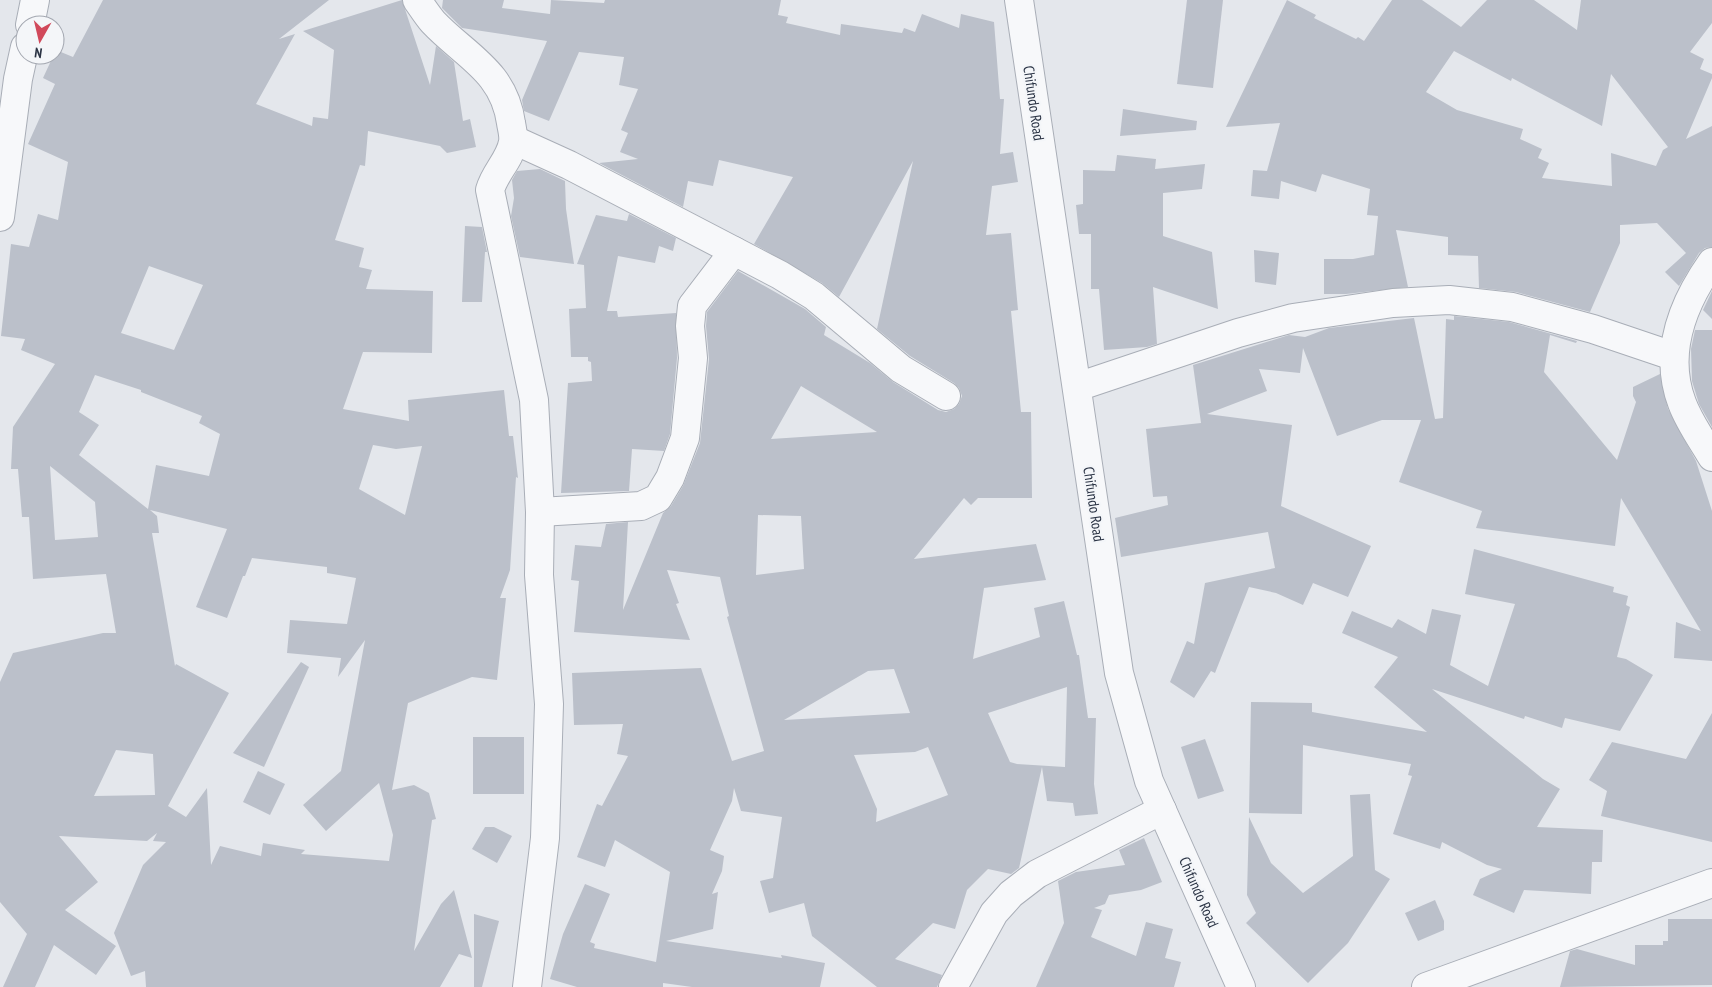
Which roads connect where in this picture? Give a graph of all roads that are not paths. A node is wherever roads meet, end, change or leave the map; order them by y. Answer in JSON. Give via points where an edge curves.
{"nodes":[{"id":1,"x":35,"y":0,"type":"edge"},
{"id":2,"x":417,"y":0,"type":"edge"},
{"id":3,"x":1019,"y":0,"type":"edge"},
{"id":4,"x":32,"y":15,"type":"edge"},
{"id":5,"x":21,"y":65,"type":"edge"},
{"id":6,"x":514,"y":140,"type":"junction"},
{"id":7,"x":0,"y":217,"type":"edge"},
{"id":8,"x":734,"y":251,"type":"junction"},
{"id":9,"x":1712,"y":262,"type":"edge"},
{"id":10,"x":1673,"y":356,"type":"junction"},
{"id":11,"x":1077,"y":387,"type":"junction"},
{"id":12,"x":946,"y":396,"type":"dead end"},
{"id":13,"x":1712,"y":457,"type":"edge"},
{"id":14,"x":540,"y":512,"type":"junction"},
{"id":15,"x":1162,"y":810,"type":"junction"},
{"id":16,"x":1712,"y":883,"type":"edge"},
{"id":17,"x":527,"y":987,"type":"edge"},
{"id":18,"x":953,"y":987,"type":"edge"},
{"id":19,"x":1241,"y":987,"type":"edge"},
{"id":20,"x":1426,"y":987,"type":"edge"}],
"edges":[{"from":1,"to":4,"type":"street"},
{"from":2,"to":6,"type":"street","via":[[434,22],[478,60],[499,86],[510,114]]},
{"from":3,"to":11,"type":"street","name":"Chifundo Road"},
{"from":5,"to":7,"type":"street"},
{"from":6,"to":8,"type":"street"},
{"from":6,"to":14,"type":"street","via":[[490,190],[534,400]]},
{"from":8,"to":12,"type":"street","via":[[814,296],[901,369]]},
{"from":8,"to":14,"type":"street","via":[[692,306],[693,358],[685,438],[670,478],[658,498],[641,506]]},
{"from":9,"to":10,"type":"street","via":[[1683,313]]},
{"from":10,"to":11,"type":"street","via":[[1512,306],[1450,300],[1393,303],[1293,318]]},
{"from":10,"to":13,"type":"street","via":[[1682,403]]},
{"from":11,"to":15,"type":"street","name":"Chifundo Road","via":[[1119,673],[1149,781]]},
{"from":14,"to":17,"type":"street","via":[[538,575],[548,704],[545,838]]},
{"from":15,"to":18,"type":"street","via":[[1037,874],[1011,894],[994,913]]},
{"from":15,"to":19,"type":"street","name":"Chifundo Road"},
{"from":16,"to":20,"type":"street"}]}
